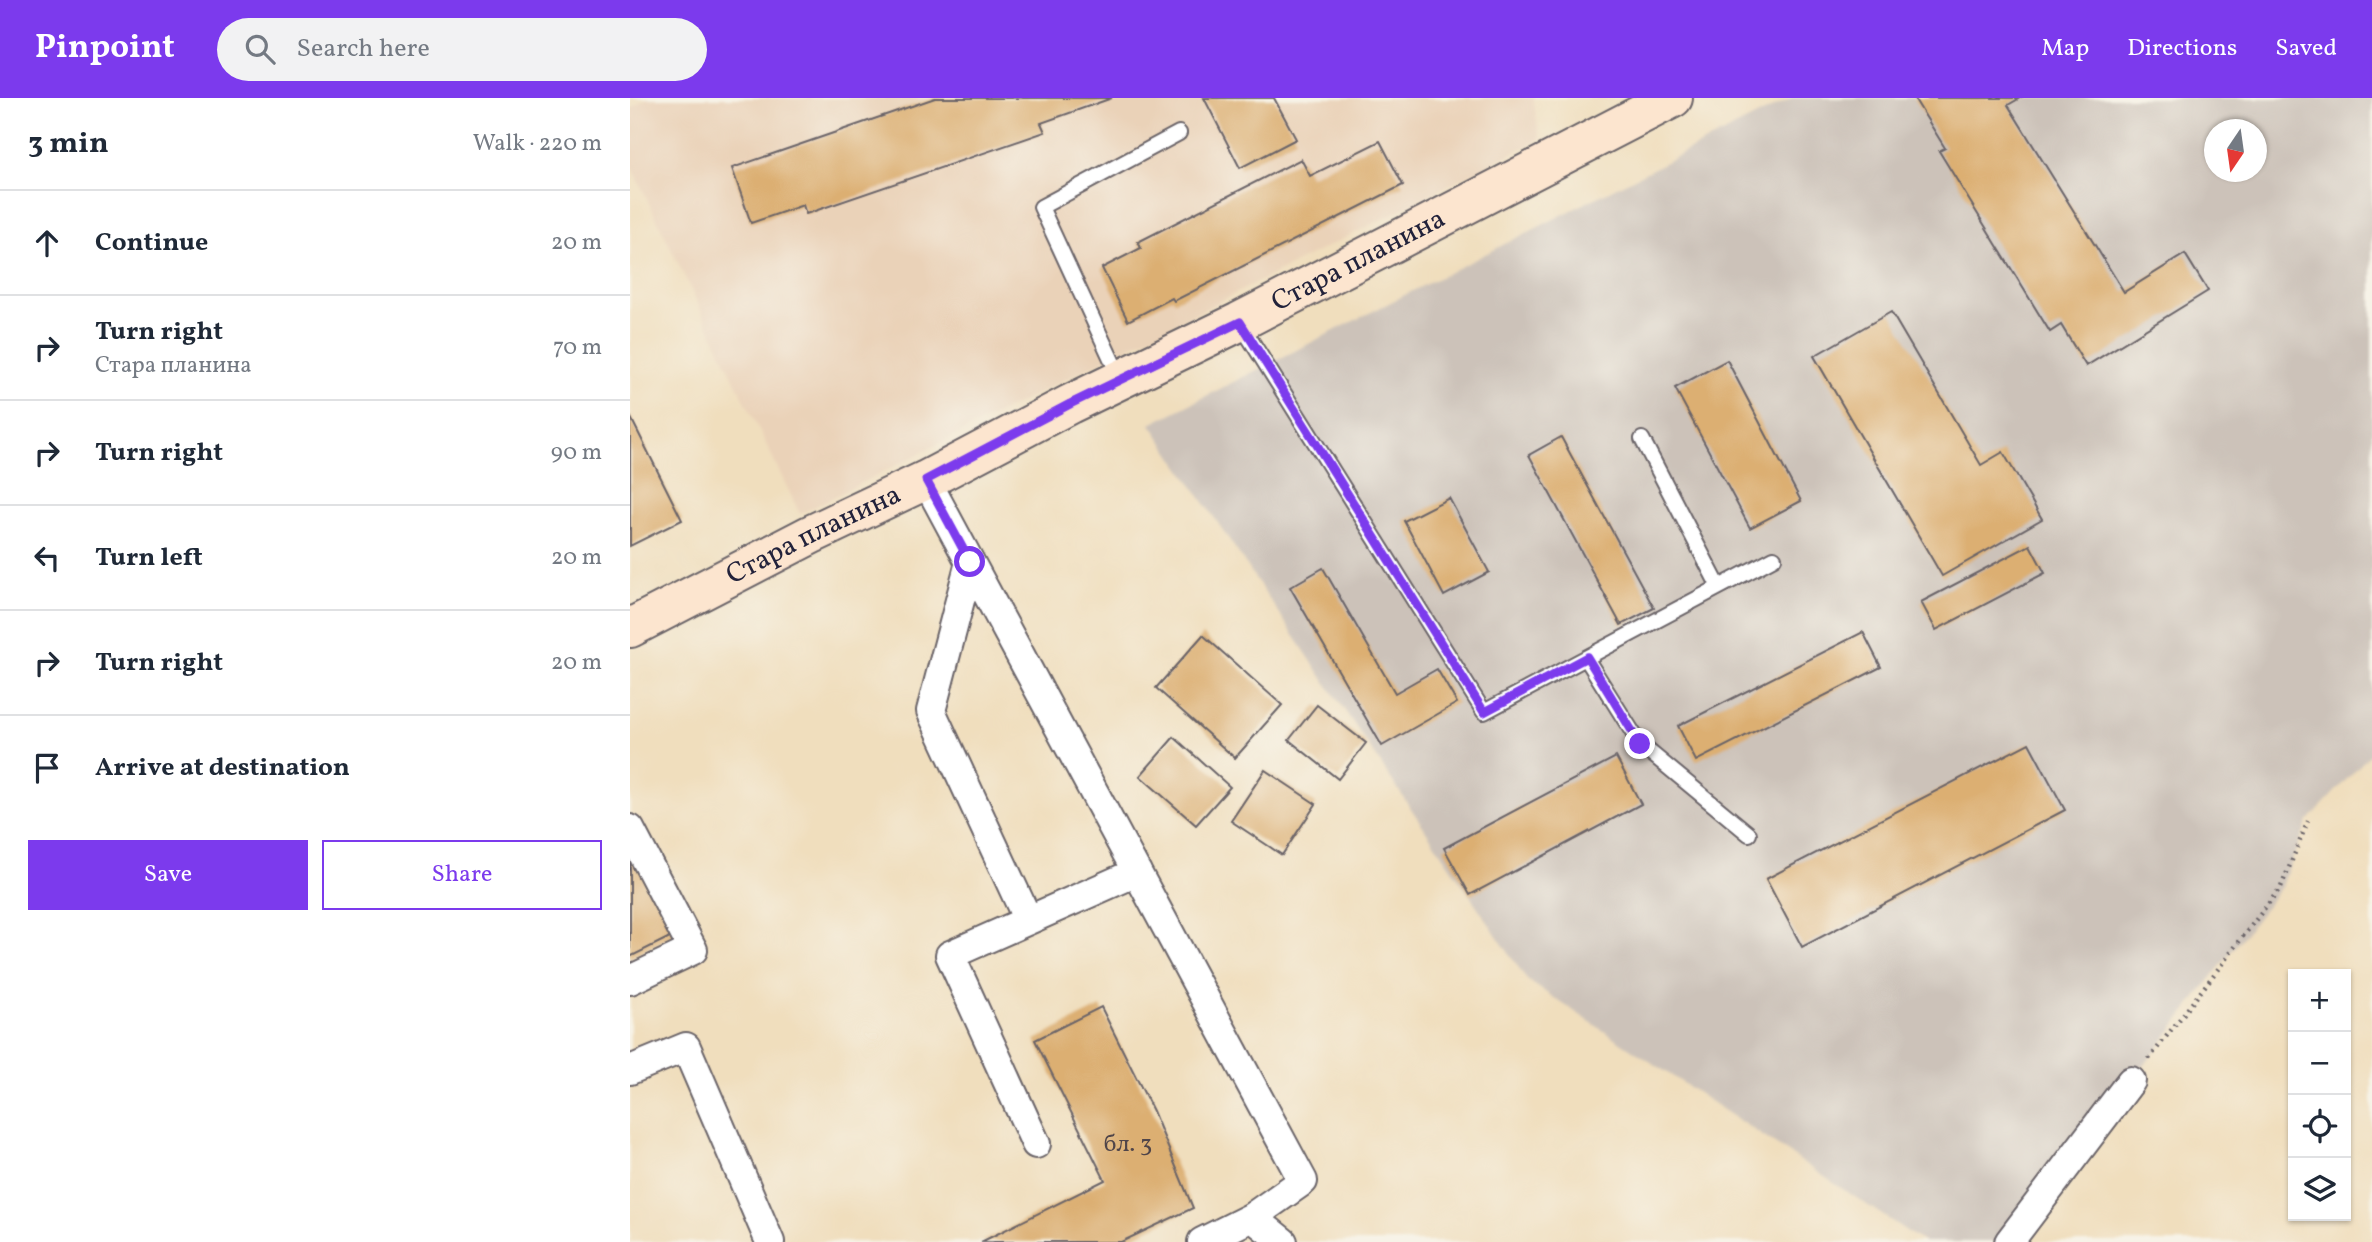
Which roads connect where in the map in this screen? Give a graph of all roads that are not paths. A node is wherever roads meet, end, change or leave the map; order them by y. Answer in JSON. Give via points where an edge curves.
{"nodes":[{"id":1,"x":1673,"y":98,"type":"edge"},
{"id":2,"x":1179,"y":133,"type":"dead end"},
{"id":3,"x":1240,"y":322,"type":"junction"},
{"id":4,"x":1121,"y":379,"type":"junction"},
{"id":5,"x":1642,"y":439,"type":"dead end"},
{"id":6,"x":926,"y":480,"type":"junction"},
{"id":7,"x":1774,"y":558,"type":"dead end"},
{"id":8,"x":970,"y":562,"type":"junction"},
{"id":9,"x":1719,"y":587,"type":"junction"},
{"id":10,"x":630,"y":628,"type":"edge"},
{"id":11,"x":1587,"y":657,"type":"junction"},
{"id":12,"x":630,"y":830,"type":"edge"},
{"id":13,"x":1749,"y":834,"type":"dead end"},
{"id":14,"x":1137,"y":872,"type":"junction"},
{"id":15,"x":1028,"y":920,"type":"junction"},
{"id":16,"x":630,"y":980,"type":"edge"},
{"id":17,"x":630,"y":1070,"type":"edge"},
{"id":18,"x":2131,"y":1081,"type":"road end"},
{"id":19,"x":1036,"y":1143,"type":"dead end"},
{"id":20,"x":1252,"y":1217,"type":"junction"},
{"id":21,"x":769,"y":1242,"type":"edge"},
{"id":22,"x":1202,"y":1242,"type":"edge"},
{"id":23,"x":1283,"y":1242,"type":"edge"},
{"id":24,"x":2008,"y":1242,"type":"edge"}],
"edges":[{"from":1,"to":3,"type":"street","name":"Стара планина"},
{"from":2,"to":4,"type":"lane","via":[[1041,207]]},
{"from":3,"to":4,"type":"street","name":"Стара планина"},
{"from":3,"to":11,"type":"lane","via":[[1484,712]]},
{"from":4,"to":6,"type":"street","name":"Стара планина"},
{"from":5,"to":9,"type":"lane"},
{"from":6,"to":8,"type":"street"},
{"from":6,"to":10,"type":"street","name":"Стара планина"},
{"from":7,"to":9,"type":"lane"},
{"from":8,"to":14,"type":"street"},
{"from":8,"to":15,"type":"street","via":[[931,711]]},
{"from":9,"to":11,"type":"lane"},
{"from":11,"to":13,"type":"lane","via":[[1640,744]]},
{"from":12,"to":16,"type":"street","via":[[693,950]]},
{"from":14,"to":15,"type":"street"},
{"from":14,"to":20,"type":"street","via":[[1303,1181]]},
{"from":15,"to":19,"type":"street","via":[[950,955]]},
{"from":17,"to":21,"type":"street","via":[[686,1047]]},
{"from":18,"to":24,"type":"street"},
{"from":20,"to":22,"type":"street"},
{"from":20,"to":23,"type":"street"}]}
